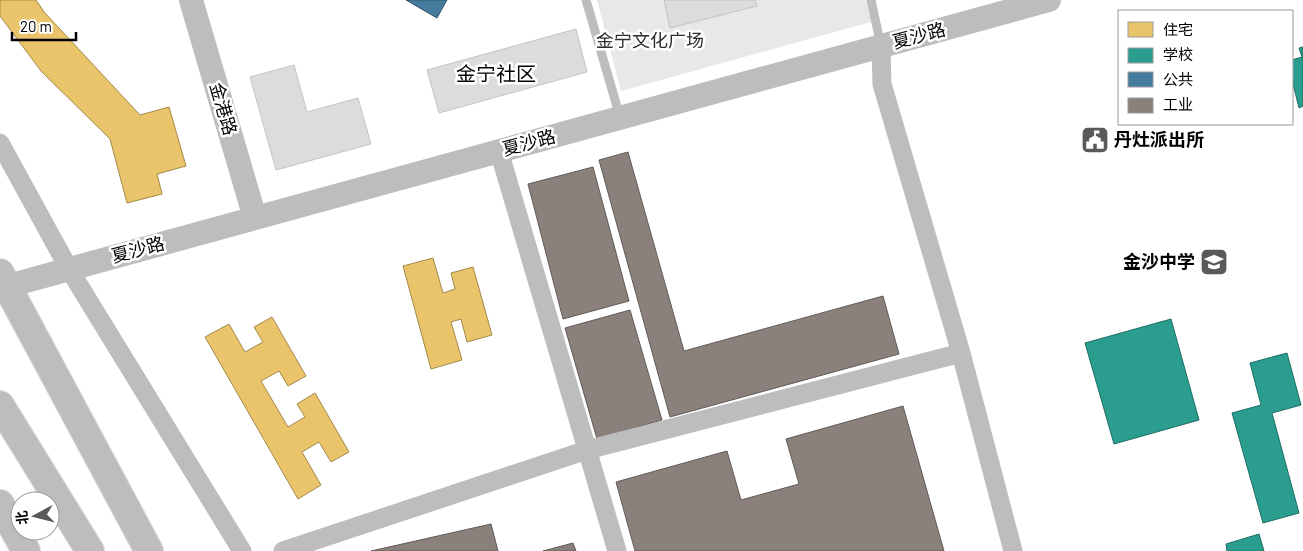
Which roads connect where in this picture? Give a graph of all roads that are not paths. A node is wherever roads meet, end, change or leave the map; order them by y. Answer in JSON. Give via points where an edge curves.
{"nodes":[{"id":1,"x":191,"y":0,"type":"edge"},
{"id":2,"x":586,"y":0,"type":"edge"},
{"id":3,"x":871,"y":0,"type":"edge"},
{"id":4,"x":1050,"y":0,"type":"edge"},
{"id":5,"x":881,"y":46,"type":"junction"},
{"id":6,"x":621,"y":118,"type":"junction"},
{"id":7,"x":0,"y":143,"type":"edge"},
{"id":8,"x":499,"y":151,"type":"junction"},
{"id":9,"x":255,"y":218,"type":"junction"},
{"id":10,"x":69,"y":269,"type":"junction"},
{"id":11,"x":4,"y":280,"type":"edge"},
{"id":12,"x":961,"y":353,"type":"junction"},
{"id":13,"x":0,"y":405,"type":"edge"},
{"id":14,"x":587,"y":450,"type":"junction"},
{"id":15,"x":0,"y":504,"type":"edge"},
{"id":16,"x":26,"y":551,"type":"edge"},
{"id":17,"x":90,"y":551,"type":"edge"},
{"id":18,"x":149,"y":551,"type":"edge"},
{"id":19,"x":242,"y":551,"type":"edge"},
{"id":20,"x":283,"y":551,"type":"edge"},
{"id":21,"x":617,"y":551,"type":"edge"},
{"id":22,"x":1013,"y":551,"type":"edge"}],
"edges":[{"from":1,"to":9,"type":"street","name":"金港路"},
{"from":2,"to":6,"type":"lane"},
{"from":3,"to":5,"type":"lane"},
{"from":4,"to":5,"type":"street","name":"夏沙路"},
{"from":5,"to":6,"type":"street","name":"夏沙路"},
{"from":5,"to":12,"type":"street","via":[[882,84]]},
{"from":6,"to":8,"type":"street","name":"夏沙路"},
{"from":7,"to":10,"type":"street"},
{"from":8,"to":9,"type":"street","name":"夏沙路"},
{"from":8,"to":14,"type":"street"},
{"from":9,"to":10,"type":"street","name":"夏沙路"},
{"from":10,"to":11,"type":"street","name":"夏沙路"},
{"from":10,"to":19,"type":"street"},
{"from":11,"to":18,"type":"main road"},
{"from":12,"to":14,"type":"street"},
{"from":12,"to":22,"type":"street"},
{"from":13,"to":17,"type":"main road"},
{"from":14,"to":20,"type":"street"},
{"from":14,"to":21,"type":"street"},
{"from":15,"to":16,"type":"main road"}]}
